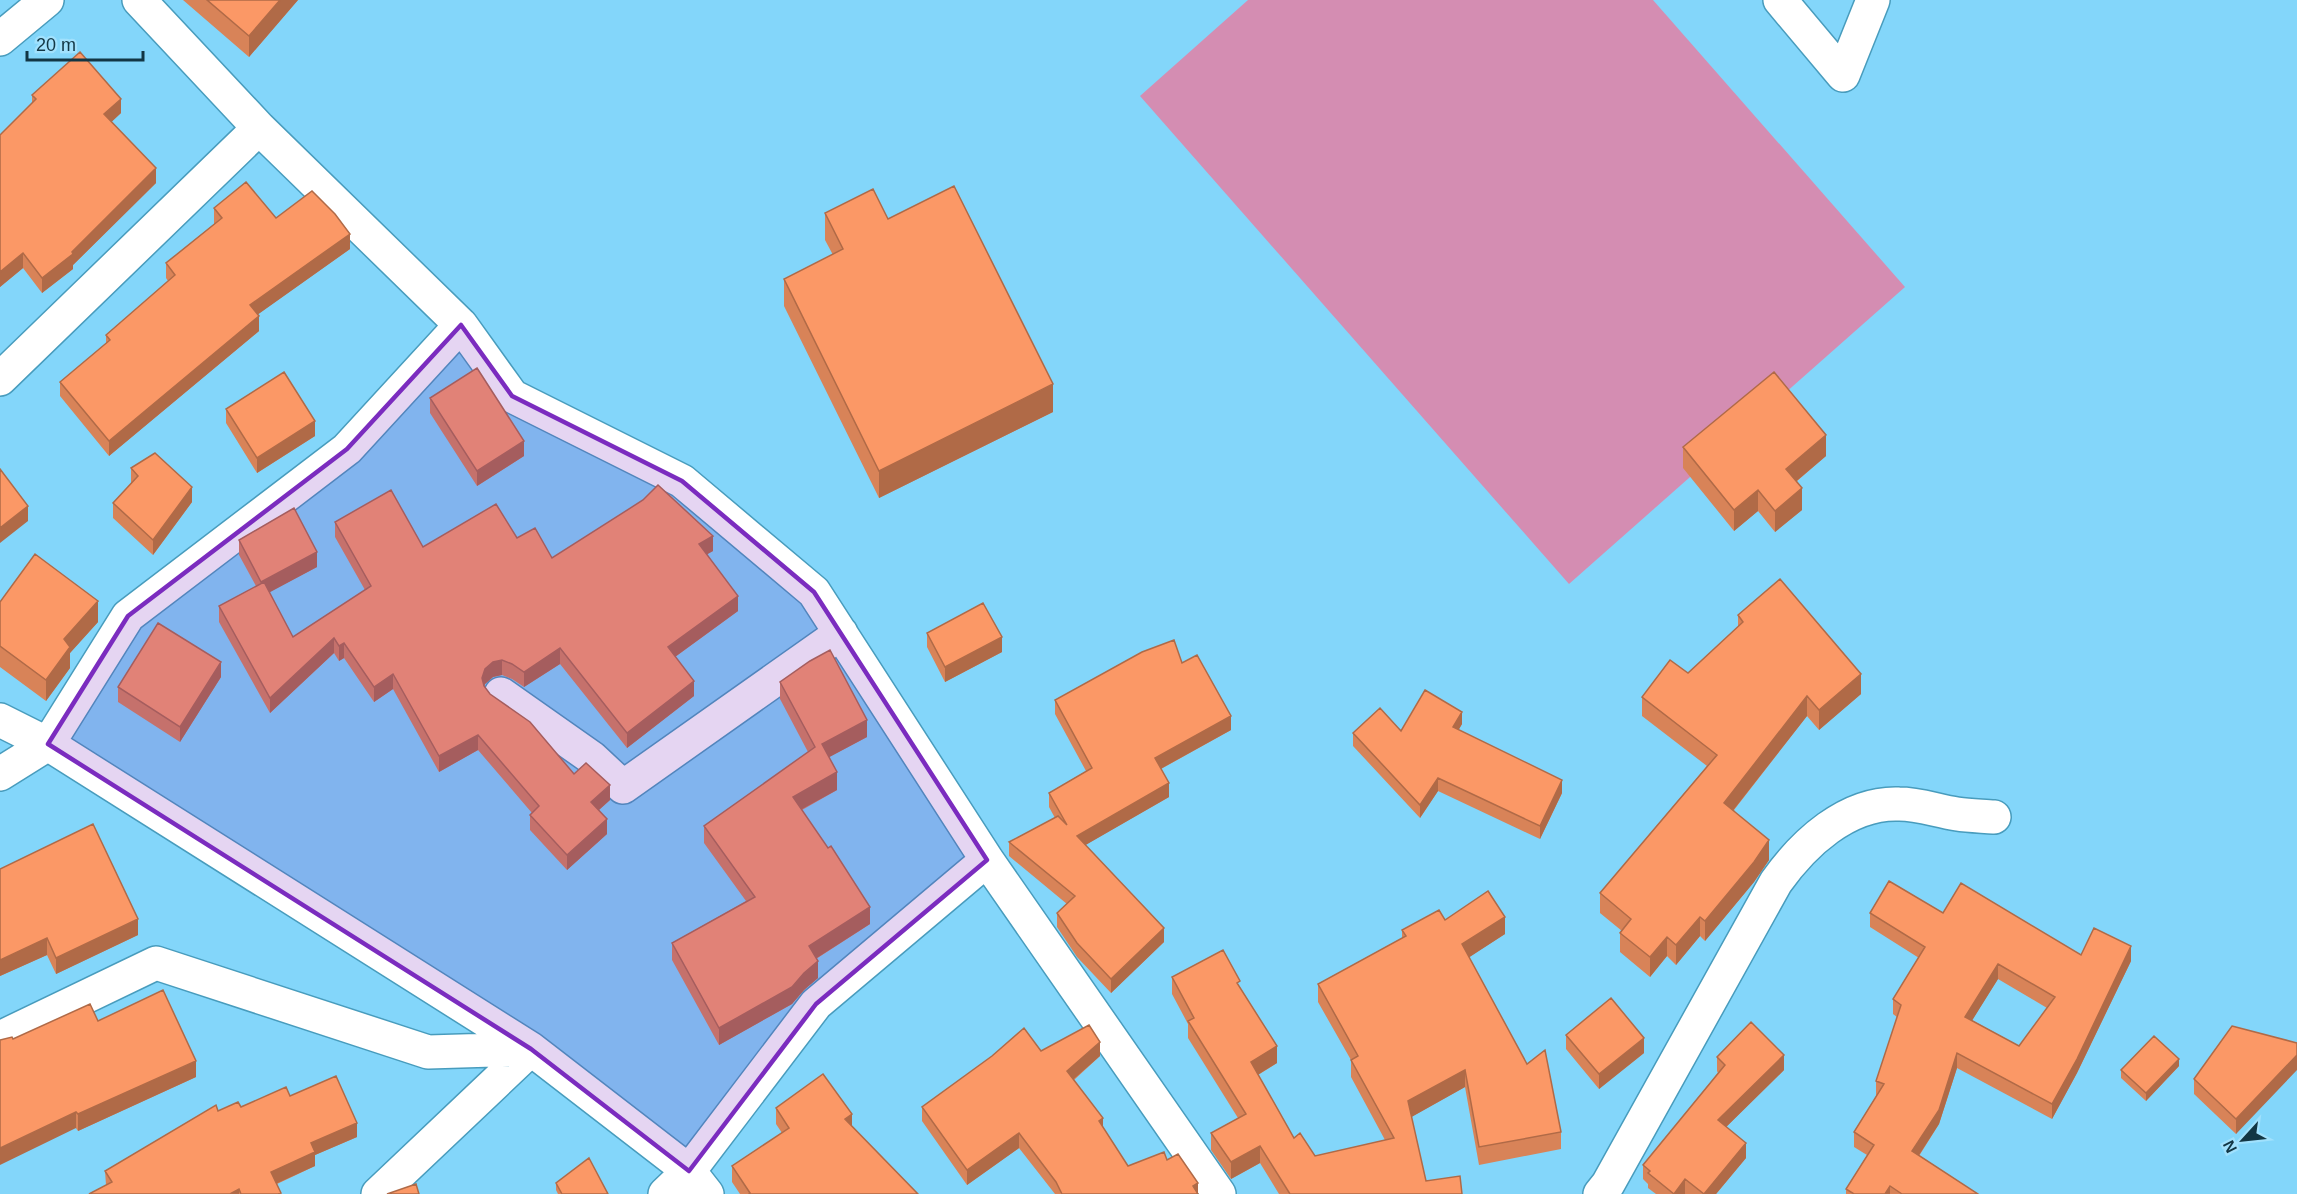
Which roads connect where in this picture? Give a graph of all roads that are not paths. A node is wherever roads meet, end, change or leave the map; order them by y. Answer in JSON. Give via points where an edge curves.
{"nodes":[{"id":1,"x":47,"y":0,"type":"edge"},
{"id":2,"x":139,"y":0,"type":"edge"},
{"id":3,"x":1780,"y":0,"type":"edge"},
{"id":4,"x":1873,"y":0,"type":"edge"},
{"id":5,"x":0,"y":39,"type":"edge"},
{"id":6,"x":259,"y":128,"type":"junction"},
{"id":7,"x":461,"y":325,"type":"junction"},
{"id":8,"x":0,"y":379,"type":"edge"},
{"id":9,"x":841,"y":633,"type":"junction"},
{"id":10,"x":501,"y":694,"type":"dead end"},
{"id":11,"x":0,"y":720,"type":"edge"},
{"id":12,"x":48,"y":744,"type":"junction"},
{"id":13,"x":0,"y":774,"type":"edge"},
{"id":14,"x":1994,"y":817,"type":"dead end"},
{"id":15,"x":987,"y":860,"type":"junction"},
{"id":16,"x":0,"y":1038,"type":"edge"},
{"id":17,"x":531,"y":1049,"type":"junction"},
{"id":18,"x":698,"y":1182,"type":"edge"},
{"id":19,"x":378,"y":1194,"type":"edge"},
{"id":20,"x":665,"y":1194,"type":"edge"},
{"id":21,"x":1219,"y":1194,"type":"edge"},
{"id":22,"x":1600,"y":1194,"type":"edge"}],
"edges":[{"from":1,"to":5,"type":"street"},
{"from":2,"to":6,"type":"street"},
{"from":3,"to":4,"type":"street","via":[[1843,75]]},
{"from":6,"to":7,"type":"street"},
{"from":6,"to":8,"type":"street"},
{"from":7,"to":9,"type":"street","via":[[512,396],[682,481],[813,591]]},
{"from":7,"to":12,"type":"street","via":[[347,449],[128,616]]},
{"from":9,"to":10,"type":"street","via":[[623,787],[592,758]]},
{"from":9,"to":15,"type":"street"},
{"from":11,"to":12,"type":"street"},
{"from":12,"to":13,"type":"street"},
{"from":12,"to":17,"type":"street"},
{"from":14,"to":22,"type":"street","via":[[1959,815],[1897,803],[1867,809],[1815,837],[1793,858]]},
{"from":15,"to":18,"type":"street","via":[[816,1004]]},
{"from":15,"to":21,"type":"street"},
{"from":16,"to":17,"type":"street","via":[[156,963],[428,1052]]},
{"from":17,"to":18,"type":"street"},
{"from":17,"to":19,"type":"street"},
{"from":18,"to":20,"type":"street"}]}
